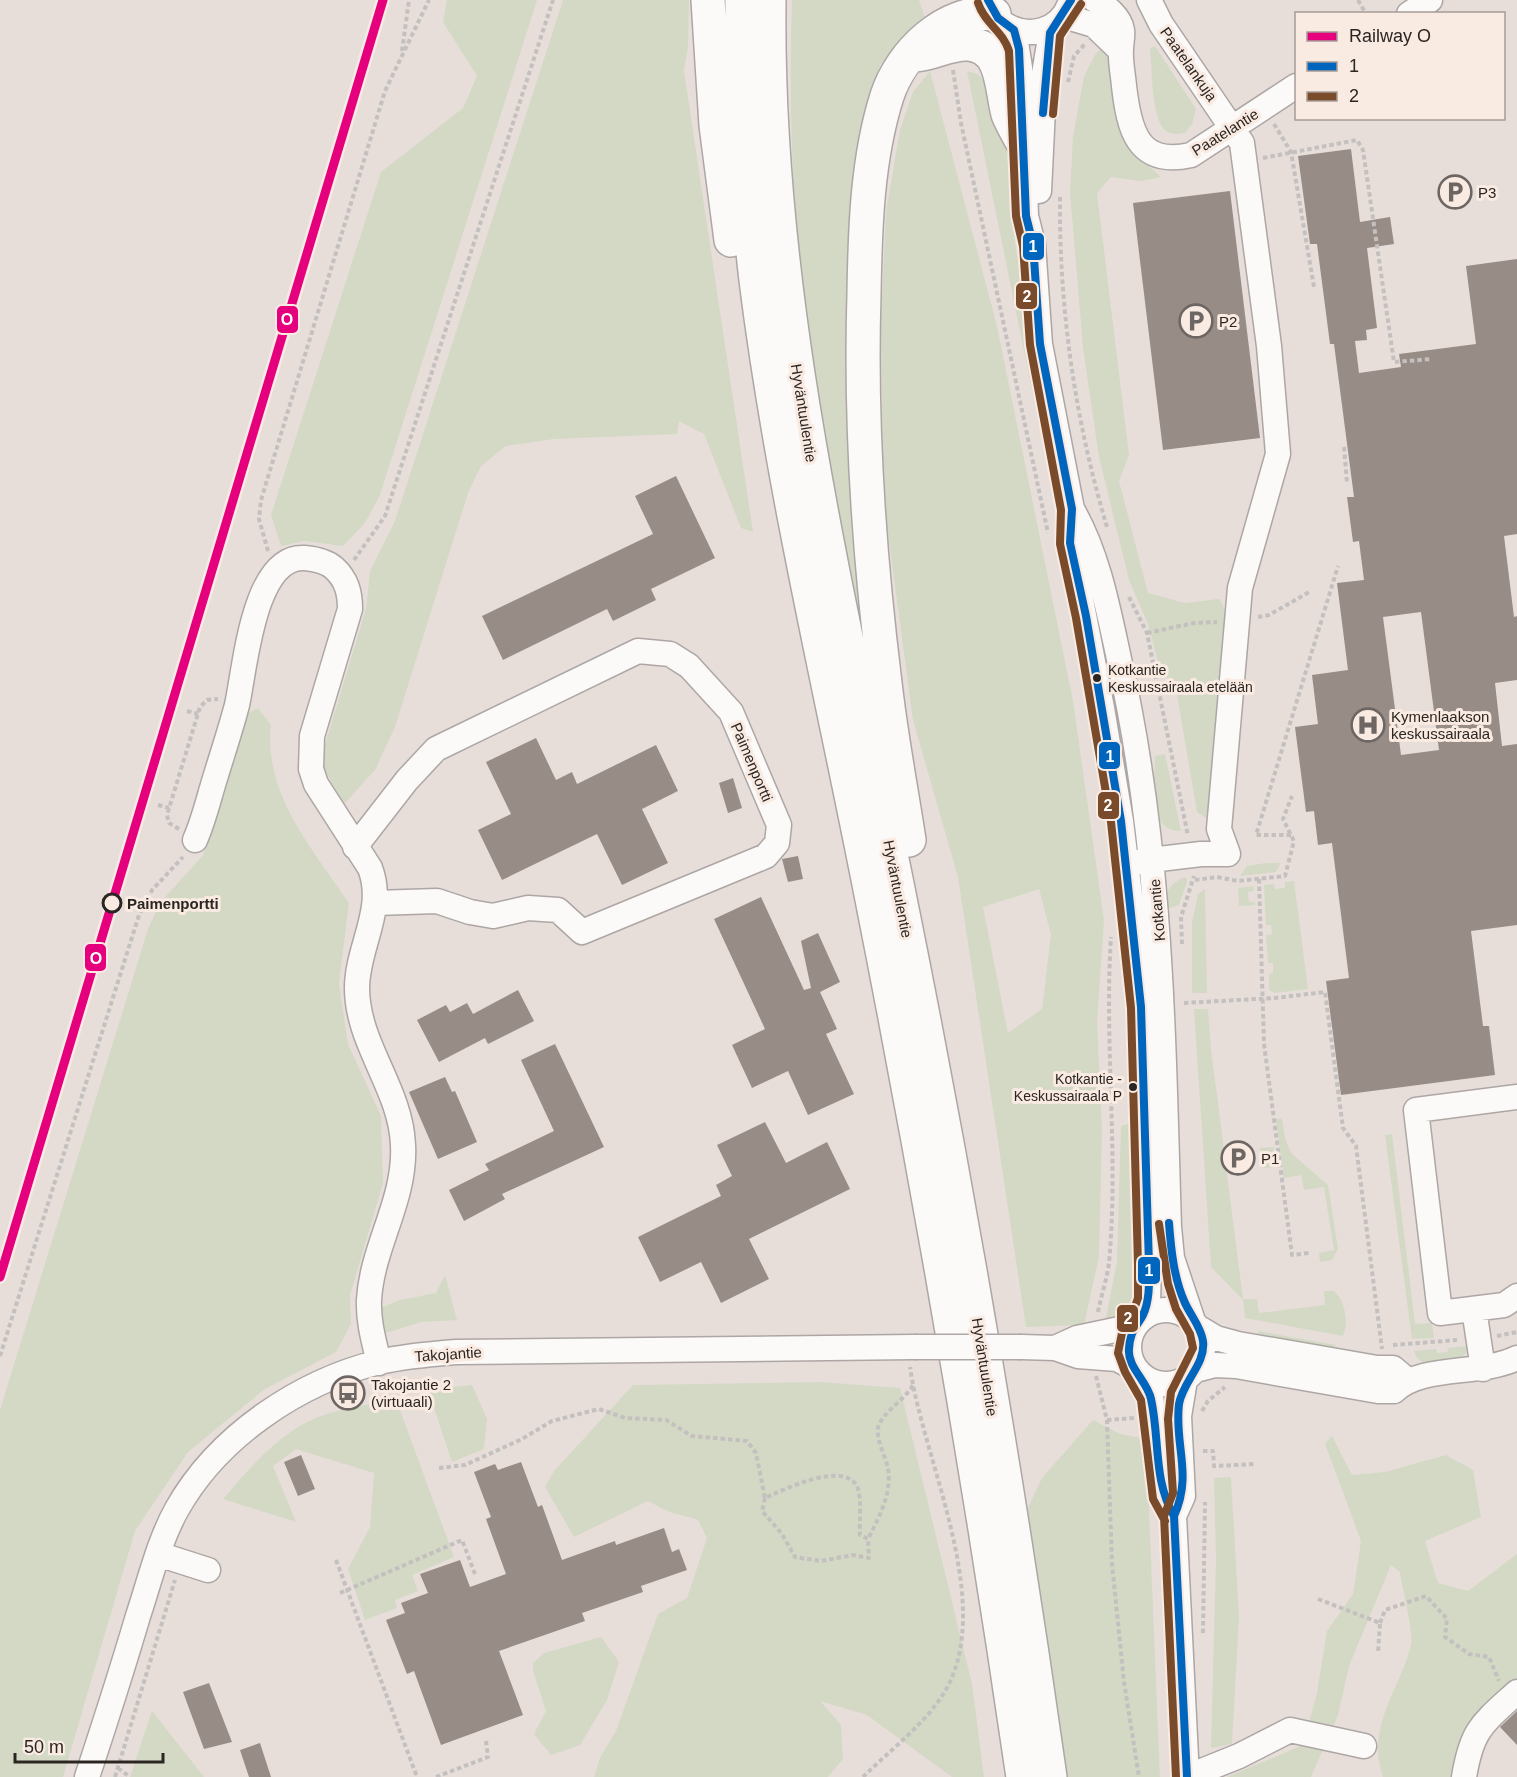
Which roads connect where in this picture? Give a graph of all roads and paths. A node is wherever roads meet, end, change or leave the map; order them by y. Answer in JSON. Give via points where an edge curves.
{"nodes":[{"id":1,"x":410,"y":0,"type":"edge"},
{"id":2,"x":429,"y":0,"type":"edge"},
{"id":3,"x":553,"y":0,"type":"edge"},
{"id":4,"x":708,"y":0,"type":"edge"},
{"id":5,"x":742,"y":0,"type":"edge"},
{"id":6,"x":769,"y":0,"type":"edge"},
{"id":7,"x":1095,"y":0,"type":"edge"},
{"id":8,"x":1149,"y":0,"type":"edge"},
{"id":9,"x":1430,"y":0,"type":"edge"},
{"id":10,"x":1413,"y":12,"type":"edge"},
{"id":11,"x":998,"y":14,"type":"edge"},
{"id":12,"x":1062,"y":14,"type":"edge"},
{"id":13,"x":1088,"y":39,"type":"dead end"},
{"id":14,"x":1120,"y":50,"type":"junction"},
{"id":15,"x":401,"y":54,"type":"junction"},
{"id":16,"x":910,"y":55,"type":"junction"},
{"id":17,"x":953,"y":68,"type":"dead end"},
{"id":18,"x":1295,"y":88,"type":"edge"},
{"id":19,"x":1066,"y":92,"type":"dead end"},
{"id":20,"x":1271,"y":120,"type":"dead end"},
{"id":21,"x":1233,"y":127,"type":"junction"},
{"id":22,"x":1023,"y":143,"type":"junction"},
{"id":23,"x":1291,"y":152,"type":"junction"},
{"id":24,"x":1245,"y":162,"type":"junction"},
{"id":25,"x":1060,"y":194,"type":"dead end"},
{"id":26,"x":1032,"y":244,"type":"junction"},
{"id":27,"x":1314,"y":287,"type":"dead end"},
{"id":28,"x":1432,"y":359,"type":"dead end"},
{"id":29,"x":1344,"y":447,"type":"dead end"},
{"id":30,"x":785,"y":466,"type":"junction"},
{"id":31,"x":1347,"y":483,"type":"dead end"},
{"id":32,"x":1072,"y":509,"type":"junction"},
{"id":33,"x":1109,"y":535,"type":"dead end"},
{"id":34,"x":1049,"y":541,"type":"dead end"},
{"id":35,"x":1338,"y":566,"type":"dead end"},
{"id":36,"x":277,"y":570,"type":"junction"},
{"id":37,"x":342,"y":575,"type":"junction"},
{"id":38,"x":1311,"y":591,"type":"dead end"},
{"id":39,"x":1128,"y":594,"type":"dead end"},
{"id":40,"x":1237,"y":621,"type":"junction"},
{"id":41,"x":1147,"y":633,"type":"junction"},
{"id":42,"x":228,"y":697,"type":"dead end"},
{"id":43,"x":187,"y":711,"type":"dead end"},
{"id":44,"x":198,"y":714,"type":"junction"},
{"id":45,"x":1292,"y":796,"type":"dead end"},
{"id":46,"x":158,"y":805,"type":"dead end"},
{"id":47,"x":169,"y":808,"type":"junction"},
{"id":48,"x":1188,"y":832,"type":"dead end"},
{"id":49,"x":1291,"y":835,"type":"junction"},
{"id":50,"x":195,"y":840,"type":"junction"},
{"id":51,"x":355,"y":847,"type":"junction"},
{"id":52,"x":1152,"y":860,"type":"junction"},
{"id":53,"x":1126,"y":863,"type":"junction"},
{"id":54,"x":1194,"y":873,"type":"dead end"},
{"id":55,"x":1259,"y":879,"type":"junction"},
{"id":56,"x":1195,"y":880,"type":"junction"},
{"id":57,"x":375,"y":903,"type":"junction"},
{"id":58,"x":1111,"y":933,"type":"dead end"},
{"id":59,"x":1182,"y":949,"type":"dead end"},
{"id":60,"x":1184,"y":992,"type":"dead end"},
{"id":61,"x":1263,"y":999,"type":"junction"},
{"id":62,"x":1185,"y":1003,"type":"junction"},
{"id":63,"x":1185,"y":1015,"type":"dead end"},
{"id":64,"x":934,"y":1074,"type":"junction"},
{"id":65,"x":1517,"y":1097,"type":"edge"},
{"id":66,"x":1309,"y":1253,"type":"dead end"},
{"id":67,"x":1517,"y":1296,"type":"edge"},
{"id":68,"x":1474,"y":1309,"type":"junction"},
{"id":69,"x":1097,"y":1316,"type":"dead end"},
{"id":70,"x":1138,"y":1322,"type":"junction"},
{"id":71,"x":1196,"y":1324,"type":"junction"},
{"id":72,"x":1517,"y":1332,"type":"edge"},
{"id":73,"x":1490,"y":1337,"type":"dead end"},
{"id":74,"x":1466,"y":1339,"type":"dead end"},
{"id":75,"x":1394,"y":1345,"type":"dead end"},
{"id":76,"x":1055,"y":1348,"type":"junction"},
{"id":77,"x":0,"y":1356,"type":"edge"},
{"id":78,"x":1383,"y":1358,"type":"dead end"},
{"id":79,"x":1517,"y":1358,"type":"edge"},
{"id":80,"x":914,"y":1360,"type":"junction"},
{"id":81,"x":379,"y":1362,"type":"junction"},
{"id":82,"x":898,"y":1367,"type":"dead end"},
{"id":83,"x":1483,"y":1368,"type":"junction"},
{"id":84,"x":1137,"y":1372,"type":"junction"},
{"id":85,"x":1096,"y":1373,"type":"dead end"},
{"id":86,"x":1190,"y":1375,"type":"junction"},
{"id":87,"x":1406,"y":1379,"type":"junction"},
{"id":88,"x":1234,"y":1382,"type":"dead end"},
{"id":89,"x":913,"y":1385,"type":"junction"},
{"id":90,"x":1200,"y":1415,"type":"dead end"},
{"id":91,"x":1137,"y":1418,"type":"dead end"},
{"id":92,"x":1107,"y":1420,"type":"junction"},
{"id":93,"x":1202,"y":1442,"type":"dead end"},
{"id":94,"x":1203,"y":1452,"type":"junction"},
{"id":95,"x":1204,"y":1463,"type":"dead end"},
{"id":96,"x":1255,"y":1464,"type":"dead end"},
{"id":97,"x":439,"y":1468,"type":"dead end"},
{"id":98,"x":765,"y":1498,"type":"junction"},
{"id":99,"x":1205,"y":1498,"type":"dead end"},
{"id":100,"x":1174,"y":1516,"type":"junction"},
{"id":101,"x":868,"y":1539,"type":"junction"},
{"id":102,"x":169,"y":1558,"type":"junction"},
{"id":103,"x":336,"y":1560,"type":"dead end"},
{"id":104,"x":208,"y":1570,"type":"dead end"},
{"id":105,"x":475,"y":1574,"type":"dead end"},
{"id":106,"x":347,"y":1589,"type":"junction"},
{"id":107,"x":339,"y":1593,"type":"dead end"},
{"id":108,"x":1318,"y":1599,"type":"dead end"},
{"id":109,"x":1380,"y":1623,"type":"junction"},
{"id":110,"x":1203,"y":1637,"type":"dead end"},
{"id":111,"x":1378,"y":1653,"type":"dead end"},
{"id":112,"x":1512,"y":1696,"type":"edge"},
{"id":113,"x":486,"y":1741,"type":"dead end"},
{"id":114,"x":1364,"y":1746,"type":"dead end"},
{"id":115,"x":117,"y":1768,"type":"junction"},
{"id":116,"x":87,"y":1777,"type":"edge"},
{"id":117,"x":115,"y":1777,"type":"edge"},
{"id":118,"x":130,"y":1777,"type":"edge"},
{"id":119,"x":417,"y":1777,"type":"edge"},
{"id":120,"x":436,"y":1777,"type":"edge"},
{"id":121,"x":862,"y":1777,"type":"edge"},
{"id":122,"x":1023,"y":1777,"type":"edge"},
{"id":123,"x":1050,"y":1777,"type":"edge"},
{"id":124,"x":1139,"y":1777,"type":"edge"},
{"id":125,"x":1187,"y":1777,"type":"edge"},
{"id":126,"x":1464,"y":1777,"type":"edge"}],
"edges":[{"from":1,"to":15,"type":"path"},
{"from":2,"to":15,"type":"path"},
{"from":3,"to":37,"type":"path","via":[[385,516]]},
{"from":4,"to":30,"type":"highway","via":[[716,125],[737,282]]},
{"from":5,"to":30,"type":"highway","name":"Hyväntuulentie","via":[[748,199],[756,279]]},
{"from":6,"to":64,"type":"highway","name":"Hyväntuulentie","via":[[768,58],[776,197],[804,422]]},
{"from":7,"to":14,"type":"street","name":"Paatelantie","via":[[1116,17],[1122,31]]},
{"from":8,"to":21,"type":"street","name":"Paatelankuja","via":[[1161,24]]},
{"from":9,"to":10,"type":"street"},
{"from":11,"to":12,"type":"street","via":[[1040,32]]},
{"from":11,"to":16,"type":"highway","via":[[980,12],[947,23]]},
{"from":11,"to":22,"type":"street","name":"Kotkantie","via":[[1022,80]]},
{"from":12,"to":14,"type":"street","via":[[1094,25]]},
{"from":12,"to":26,"type":"street","name":"Kotkantie","via":[[1045,68],[1038,215]]},
{"from":13,"to":19,"type":"path","via":[[1074,56]]},
{"from":14,"to":21,"type":"street","name":"Paatelantie","via":[[1128,118],[1140,144],[1155,155],[1174,159],[1191,155]]},
{"from":15,"to":36,"type":"path","via":[[382,102],[261,500],[262,538]]},
{"from":16,"to":22,"type":"highway","via":[[932,54],[951,45],[970,44],[985,49],[996,62],[1009,115]]},
{"from":16,"to":64,"type":"highway","via":[[888,94],[872,174],[864,269],[863,388],[868,506],[885,684],[916,892]]},
{"from":17,"to":34,"type":"path"},
{"from":18,"to":21,"type":"street","name":"Paatelantie"},
{"from":20,"to":23,"type":"path"},
{"from":21,"to":24,"type":"street","name":"Paatelankuja","via":[[1242,143]]},
{"from":22,"to":26,"type":"street","name":"Kotkantie","via":[[1026,216]]},
{"from":23,"to":24,"type":"path"},
{"from":23,"to":27,"type":"path"},
{"from":23,"to":28,"type":"path","via":[[1357,140],[1363,150],[1394,362]]},
{"from":24,"to":40,"type":"street","name":"Paatelankuja","via":[[1269,346],[1278,454],[1240,588]]},
{"from":25,"to":33,"type":"path","via":[[1059,252],[1072,371]]},
{"from":26,"to":32,"type":"street","name":"Kotkantie","via":[[1040,344]]},
{"from":29,"to":31,"type":"path"},
{"from":30,"to":122,"type":"highway","name":"Hyväntuulentie","via":[[920,1153]]},
{"from":32,"to":52,"type":"street","name":"Kotkantie","via":[[1089,538],[1129,701]]},
{"from":32,"to":53,"type":"street","name":"Kotkantie","via":[[1070,543],[1100,696]]},
{"from":35,"to":49,"type":"path","via":[[1256,835]]},
{"from":36,"to":37,"type":"street","via":[[298,557],[314,558],[330,564]]},
{"from":36,"to":50,"type":"street","via":[[262,596],[245,650],[237,706]]},
{"from":37,"to":51,"type":"street","via":[[350,592],[350,609],[310,753],[316,784]]},
{"from":38,"to":40,"type":"path","via":[[1269,615]]},
{"from":39,"to":41,"type":"path"},
{"from":40,"to":41,"type":"path","via":[[1194,623]]},
{"from":40,"to":52,"type":"street","name":"Paatelankuja","via":[[1219,829],[1228,854]]},
{"from":41,"to":48,"type":"path"},
{"from":42,"to":44,"type":"path","via":[[202,702]]},
{"from":43,"to":44,"type":"path"},
{"from":44,"to":47,"type":"path"},
{"from":45,"to":49,"type":"path","via":[[1283,819]]},
{"from":46,"to":47,"type":"path"},
{"from":47,"to":50,"type":"path","via":[[169,823]]},
{"from":49,"to":55,"type":"path","via":[[1294,841],[1285,876]]},
{"from":50,"to":77,"type":"path","via":[[152,890],[139,915]]},
{"from":51,"to":57,"type":"street","via":[[374,880]]},
{"from":51,"to":57,"type":"street","name":"Paimenportti","via":[[436,749],[638,651],[670,654],[680,660],[731,712],[779,825],[777,843],[766,856],[582,932],[558,910],[528,908],[492,916],[437,901]]},
{"from":52,"to":53,"type":"street"},
{"from":52,"to":71,"type":"street","name":"Kotkantie","via":[[1163,1002],[1169,1227],[1172,1258]]},
{"from":53,"to":70,"type":"street","name":"Kotkantie","via":[[1146,1104],[1148,1300]]},
{"from":54,"to":56,"type":"path"},
{"from":55,"to":56,"type":"path"},
{"from":55,"to":61,"type":"path"},
{"from":56,"to":59,"type":"path","via":[[1181,917]]},
{"from":57,"to":81,"type":"street","via":[[357,989],[366,1035],[396,1102],[403,1144],[402,1181],[369,1298]]},
{"from":58,"to":69,"type":"path","via":[[1107,996],[1113,1104],[1112,1214],[1109,1266]]},
{"from":60,"to":62,"type":"path"},
{"from":61,"to":62,"type":"path"},
{"from":61,"to":66,"type":"path","via":[[1264,1044],[1292,1255]]},
{"from":61,"to":78,"type":"path","via":[[1325,992],[1343,1128],[1356,1146]]},
{"from":62,"to":63,"type":"path"},
{"from":64,"to":123,"type":"highway","name":"Hyväntuulentie","via":[[1009,1508]]},
{"from":65,"to":68,"type":"street","via":[[1416,1110],[1440,1313]]},
{"from":67,"to":68,"type":"street","via":[[1504,1305]]},
{"from":68,"to":83,"type":"street"},
{"from":70,"to":71,"type":"street","via":[[1159,1311],[1174,1310]]},
{"from":70,"to":76,"type":"street","name":"Takojantie"},
{"from":70,"to":84,"type":"street","via":[[1128,1351]]},
{"from":71,"to":86,"type":"street","via":[[1204,1344],[1203,1356]]},
{"from":71,"to":87,"type":"street","via":[[1216,1338],[1238,1344],[1393,1368]]},
{"from":72,"to":73,"type":"path"},
{"from":74,"to":75,"type":"path"},
{"from":76,"to":80,"type":"street","name":"Takojantie","bridge":true,"via":[[1021,1347]]},
{"from":76,"to":84,"type":"street","name":"Takojantie","via":[[1078,1356],[1117,1359]]},
{"from":79,"to":83,"type":"street"},
{"from":80,"to":81,"type":"street","name":"Takojantie","via":[[456,1352]]},
{"from":80,"to":82,"type":"path"},
{"from":80,"to":89,"type":"path"},
{"from":81,"to":102,"type":"street","name":"Takojantie","via":[[339,1375],[279,1407],[216,1456],[177,1508]]},
{"from":83,"to":87,"type":"street"},
{"from":84,"to":86,"type":"street","via":[[1158,1383]]},
{"from":84,"to":100,"type":"street","via":[[1151,1396],[1163,1497]]},
{"from":85,"to":92,"type":"path"},
{"from":86,"to":87,"type":"street","via":[[1215,1365],[1236,1366],[1378,1391],[1394,1391]]},
{"from":86,"to":100,"type":"street","via":[[1179,1416],[1183,1496]]},
{"from":88,"to":90,"type":"path","via":[[1208,1401]]},
{"from":89,"to":101,"type":"path","via":[[877,1430],[888,1485],[885,1503]]},
{"from":89,"to":121,"type":"path","via":[[941,1484],[963,1600],[963,1625],[957,1660],[939,1700]]},
{"from":91,"to":92,"type":"path"},
{"from":92,"to":124,"type":"path","via":[[1112,1564]]},
{"from":93,"to":94,"type":"path"},
{"from":94,"to":95,"type":"path"},
{"from":94,"to":96,"type":"path","via":[[1213,1451],[1214,1466]]},
{"from":97,"to":98,"type":"path","via":[[465,1465],[552,1421],[599,1409],[625,1418],[666,1420],[692,1436],[747,1441],[756,1454]]},
{"from":98,"to":101,"type":"path","via":[[825,1475],[852,1481],[858,1489],[860,1535]]},
{"from":98,"to":101,"type":"path","via":[[762,1510],[795,1557],[821,1561],[853,1555],[869,1557]]},
{"from":99,"to":110,"type":"path"},
{"from":100,"to":125,"type":"street"},
{"from":102,"to":104,"type":"street"},
{"from":102,"to":115,"type":"path"},
{"from":102,"to":116,"type":"street","name":"Takojantie"},
{"from":103,"to":106,"type":"path"},
{"from":105,"to":106,"type":"path","via":[[462,1540]]},
{"from":106,"to":107,"type":"path"},
{"from":106,"to":119,"type":"path"},
{"from":108,"to":109,"type":"path"},
{"from":109,"to":111,"type":"path"},
{"from":109,"to":112,"type":"path","via":[[1385,1610],[1426,1596],[1447,1619],[1445,1637],[1469,1654],[1489,1657]]},
{"from":112,"to":126,"type":"street","via":[[1478,1729]]},
{"from":113,"to":120,"type":"path","via":[[488,1757]]},
{"from":114,"to":125,"type":"street","via":[[1290,1730]]},
{"from":115,"to":117,"type":"path"},
{"from":115,"to":118,"type":"path"}]}
